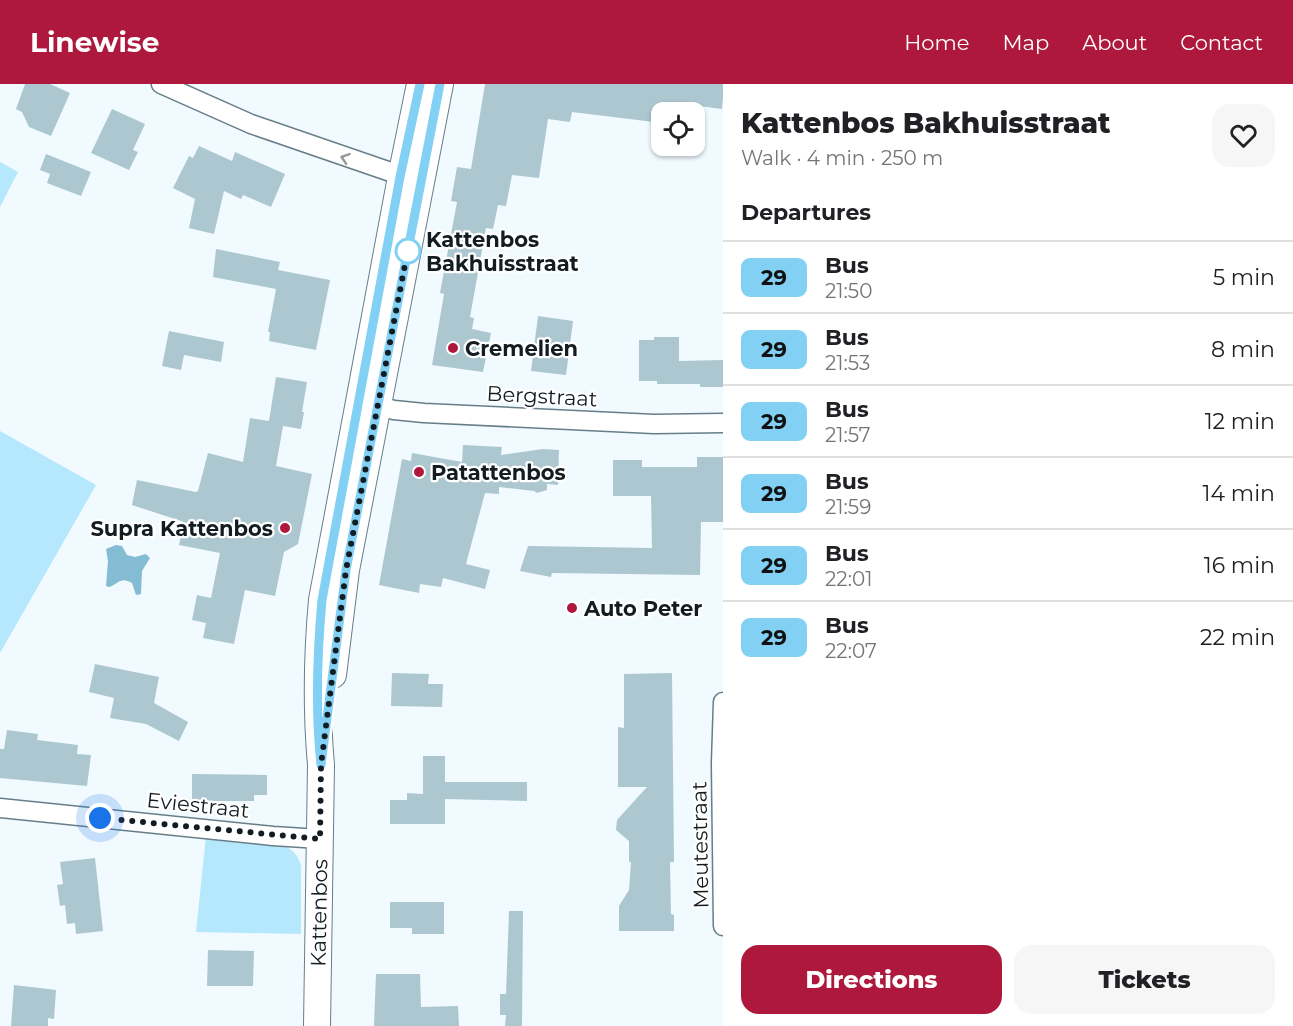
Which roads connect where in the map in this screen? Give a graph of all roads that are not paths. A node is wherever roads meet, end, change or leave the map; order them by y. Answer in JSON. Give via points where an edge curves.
{"nodes":[{"id":1,"x":161,"y":84,"type":"edge"},
{"id":2,"x":420,"y":84,"type":"edge"},
{"id":3,"x":440,"y":84,"type":"edge"},
{"id":4,"x":410,"y":179,"type":"junction"},
{"id":5,"x":370,"y":404,"type":"junction"},
{"id":6,"x":723,"y":423,"type":"edge"},
{"id":7,"x":723,"y":702,"type":"edge"},
{"id":8,"x":722,"y":762,"type":"edge"},
{"id":9,"x":0,"y":808,"type":"edge"},
{"id":10,"x":320,"y":839,"type":"junction"},
{"id":11,"x":723,"y":926,"type":"edge"},
{"id":12,"x":317,"y":1026,"type":"edge"}],
"edges":[{"from":4,"to":1,"type":"street","one_way":true,"via":[[251,124]]},
{"from":2,"to":4,"type":"main road","name":"Kattenbos"},
{"from":3,"to":4,"type":"main road","name":"Kattenbos"},
{"from":4,"to":5,"type":"main road","name":"Kattenbos"},
{"from":5,"to":6,"type":"street","name":"Bergstraat","via":[[424,413]]},
{"from":5,"to":10,"type":"main road","name":"Kattenbos","via":[[322,600],[317,723]]},
{"from":7,"to":8,"type":"street","name":"Meutestraat"},
{"from":8,"to":11,"type":"street","name":"Meutestraat"},
{"from":9,"to":10,"type":"street","name":"Eviestraat"},
{"from":10,"to":12,"type":"main road","name":"Kattenbos"}]}
